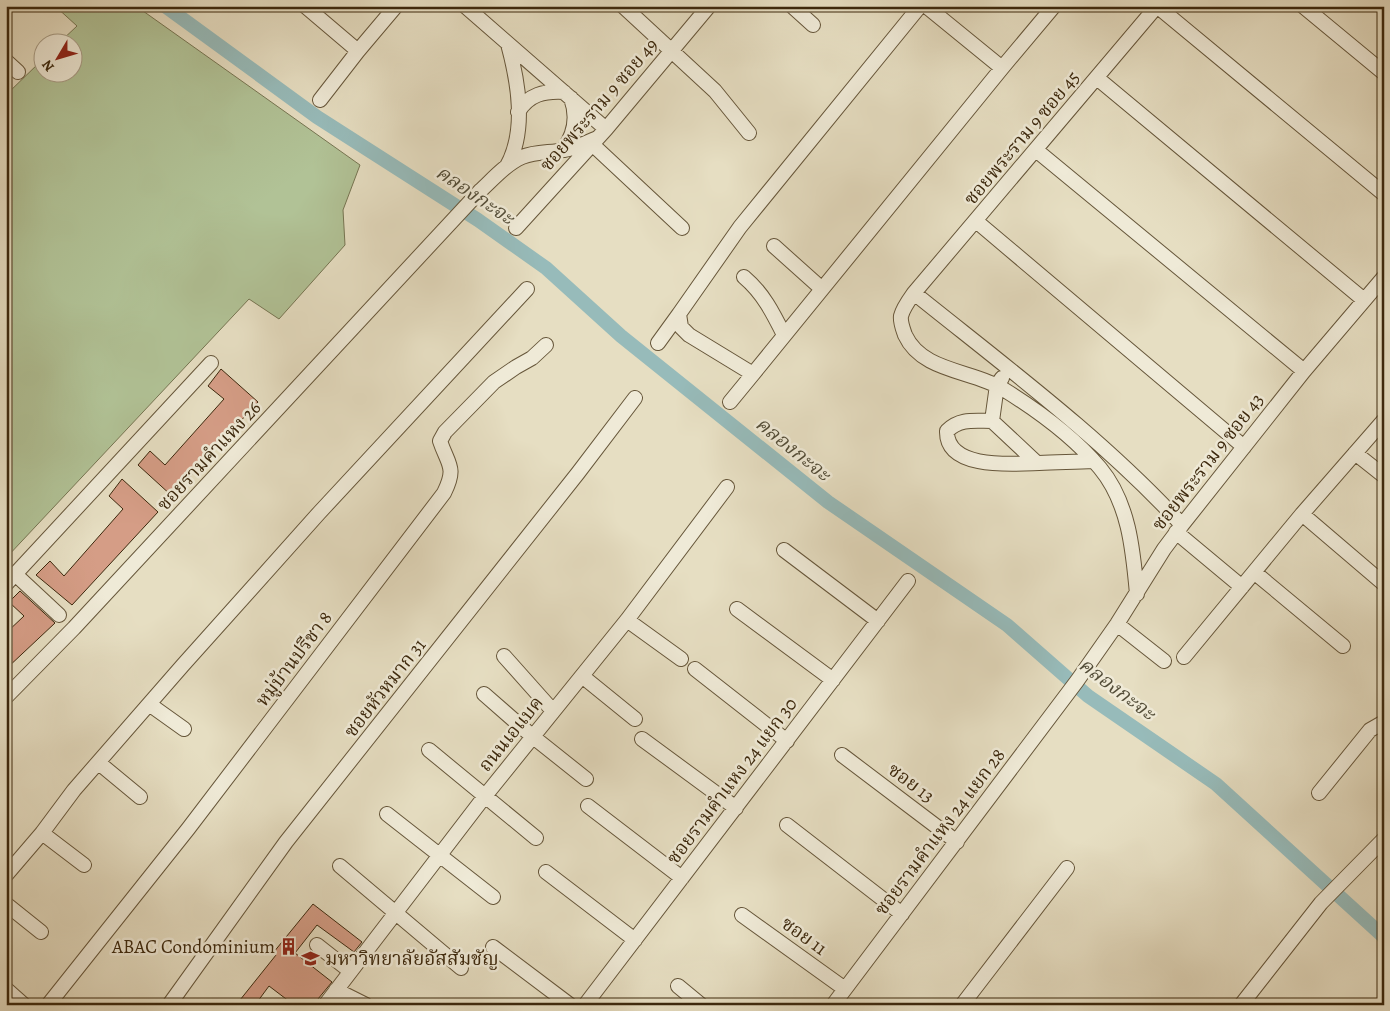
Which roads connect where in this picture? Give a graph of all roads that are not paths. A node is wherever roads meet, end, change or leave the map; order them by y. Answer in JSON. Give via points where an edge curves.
{"nodes":[{"id":1,"x":305,"y":6,"type":"edge"},
{"id":2,"x":396,"y":6,"type":"edge"},
{"id":3,"x":465,"y":6,"type":"edge"},
{"id":4,"x":624,"y":6,"type":"edge"},
{"id":5,"x":709,"y":6,"type":"edge"},
{"id":6,"x":792,"y":6,"type":"edge"},
{"id":7,"x":920,"y":6,"type":"edge"},
{"id":8,"x":926,"y":6,"type":"edge"},
{"id":9,"x":1054,"y":6,"type":"edge"},
{"id":10,"x":1157,"y":6,"type":"edge"},
{"id":11,"x":1304,"y":6,"type":"edge"},
{"id":12,"x":813,"y":25,"type":"dead end"},
{"id":13,"x":508,"y":44,"type":"junction"},
{"id":14,"x":672,"y":50,"type":"junction"},
{"id":15,"x":358,"y":51,"type":"junction"},
{"id":16,"x":6,"y":60,"type":"edge"},
{"id":17,"x":1002,"y":68,"type":"junction"},
{"id":18,"x":18,"y":72,"type":"dead end"},
{"id":19,"x":1384,"y":73,"type":"edge"},
{"id":20,"x":1097,"y":78,"type":"junction"},
{"id":21,"x":567,"y":95,"type":"junction"},
{"id":22,"x":320,"y":100,"type":"dead end"},
{"id":23,"x":518,"y":112,"type":"junction"},
{"id":24,"x":749,"y":132,"type":"dead end"},
{"id":25,"x":598,"y":137,"type":"junction"},
{"id":26,"x":563,"y":150,"type":"junction"},
{"id":27,"x":1036,"y":150,"type":"junction"},
{"id":28,"x":507,"y":166,"type":"junction"},
{"id":29,"x":1384,"y":194,"type":"edge"},
{"id":30,"x":976,"y":221,"type":"junction"},
{"id":31,"x":516,"y":228,"type":"dead end"},
{"id":32,"x":682,"y":228,"type":"dead end"},
{"id":33,"x":774,"y":246,"type":"dead end"},
{"id":34,"x":744,"y":277,"type":"dead end"},
{"id":35,"x":1384,"y":277,"type":"edge"},
{"id":36,"x":527,"y":289,"type":"dead end"},
{"id":37,"x":822,"y":289,"type":"junction"},
{"id":38,"x":914,"y":293,"type":"junction"},
{"id":39,"x":1364,"y":300,"type":"junction"},
{"id":40,"x":679,"y":314,"type":"junction"},
{"id":41,"x":784,"y":336,"type":"junction"},
{"id":42,"x":658,"y":343,"type":"dead end"},
{"id":43,"x":546,"y":345,"type":"dead end"},
{"id":44,"x":211,"y":363,"type":"dead end"},
{"id":45,"x":1008,"y":369,"type":"junction"},
{"id":46,"x":1304,"y":371,"type":"junction"},
{"id":47,"x":753,"y":374,"type":"junction"},
{"id":48,"x":997,"y":385,"type":"junction"},
{"id":49,"x":635,"y":398,"type":"dead end"},
{"id":50,"x":730,"y":402,"type":"dead end"},
{"id":51,"x":1384,"y":420,"type":"edge"},
{"id":52,"x":992,"y":421,"type":"junction"},
{"id":53,"x":1244,"y":446,"type":"junction"},
{"id":54,"x":1355,"y":453,"type":"junction"},
{"id":55,"x":1093,"y":461,"type":"junction"},
{"id":56,"x":1037,"y":463,"type":"junction"},
{"id":57,"x":1128,"y":471,"type":"junction"},
{"id":58,"x":1384,"y":476,"type":"edge"},
{"id":59,"x":727,"y":486,"type":"dead end"},
{"id":60,"x":1112,"y":488,"type":"junction"},
{"id":61,"x":1302,"y":514,"type":"junction"},
{"id":62,"x":1179,"y":528,"type":"junction"},
{"id":63,"x":784,"y":550,"type":"dead end"},
{"id":64,"x":1254,"y":572,"type":"junction"},
{"id":65,"x":11,"y":579,"type":"edge"},
{"id":66,"x":908,"y":580,"type":"dead end"},
{"id":67,"x":1384,"y":584,"type":"edge"},
{"id":68,"x":1242,"y":587,"type":"junction"},
{"id":69,"x":1137,"y":594,"type":"junction"},
{"id":70,"x":738,"y":608,"type":"dead end"},
{"id":71,"x":59,"y":615,"type":"dead end"},
{"id":72,"x":627,"y":620,"type":"junction"},
{"id":73,"x":878,"y":621,"type":"junction"},
{"id":74,"x":1117,"y":624,"type":"junction"},
{"id":75,"x":1343,"y":646,"type":"dead end"},
{"id":76,"x":504,"y":656,"type":"dead end"},
{"id":77,"x":1184,"y":657,"type":"dead end"},
{"id":78,"x":681,"y":659,"type":"dead end"},
{"id":79,"x":1164,"y":661,"type":"dead end"},
{"id":80,"x":695,"y":669,"type":"dead end"},
{"id":81,"x":582,"y":676,"type":"junction"},
{"id":82,"x":833,"y":680,"type":"junction"},
{"id":83,"x":1077,"y":681,"type":"joint"},
{"id":84,"x":484,"y":694,"type":"dead end"},
{"id":85,"x":6,"y":697,"type":"edge"},
{"id":86,"x":149,"y":704,"type":"junction"},
{"id":87,"x":553,"y":711,"type":"junction"},
{"id":88,"x":635,"y":719,"type":"dead end"},
{"id":89,"x":1384,"y":722,"type":"edge"},
{"id":90,"x":184,"y":729,"type":"dead end"},
{"id":91,"x":532,"y":736,"type":"junction"},
{"id":92,"x":642,"y":739,"type":"dead end"},
{"id":93,"x":787,"y":741,"type":"junction"},
{"id":94,"x":429,"y":750,"type":"dead end"},
{"id":95,"x":842,"y":755,"type":"dead end"},
{"id":96,"x":99,"y":763,"type":"junction"},
{"id":97,"x":586,"y":778,"type":"dead end"},
{"id":98,"x":1319,"y":793,"type":"dead end"},
{"id":99,"x":485,"y":796,"type":"junction"},
{"id":100,"x":140,"y":798,"type":"dead end"},
{"id":101,"x":588,"y":806,"type":"dead end"},
{"id":102,"x":736,"y":808,"type":"junction"},
{"id":103,"x":387,"y":814,"type":"dead end"},
{"id":104,"x":787,"y":826,"type":"dead end"},
{"id":105,"x":42,"y":833,"type":"junction"},
{"id":106,"x":536,"y":838,"type":"dead end"},
{"id":107,"x":1384,"y":839,"type":"edge"},
{"id":108,"x":957,"y":842,"type":"junction"},
{"id":109,"x":440,"y":856,"type":"junction"},
{"id":110,"x":84,"y":865,"type":"dead end"},
{"id":111,"x":340,"y":866,"type":"dead end"},
{"id":112,"x":1067,"y":868,"type":"dead end"},
{"id":113,"x":546,"y":872,"type":"dead end"},
{"id":114,"x":6,"y":875,"type":"edge"},
{"id":115,"x":682,"y":878,"type":"junction"},
{"id":116,"x":494,"y":897,"type":"dead end"},
{"id":117,"x":6,"y":904,"type":"edge"},
{"id":118,"x":396,"y":913,"type":"junction"},
{"id":119,"x":902,"y":914,"type":"junction"},
{"id":120,"x":742,"y":915,"type":"dead end"},
{"id":121,"x":41,"y":932,"type":"dead end"},
{"id":122,"x":635,"y":940,"type":"junction"},
{"id":123,"x":317,"y":945,"type":"dead end"},
{"id":124,"x":493,"y":947,"type":"dead end"},
{"id":125,"x":461,"y":968,"type":"dead end"},
{"id":126,"x":350,"y":971,"type":"junction"},
{"id":127,"x":678,"y":986,"type":"dead end"},
{"id":128,"x":6,"y":989,"type":"edge"},
{"id":129,"x":845,"y":989,"type":"junction"},
{"id":130,"x":336,"y":990,"type":"junction"},
{"id":131,"x":21,"y":1004,"type":"edge"},
{"id":132,"x":833,"y":1004,"type":"edge"},
{"id":133,"x":48,"y":1005,"type":"edge"},
{"id":134,"x":169,"y":1005,"type":"edge"},
{"id":135,"x":325,"y":1005,"type":"edge"},
{"id":136,"x":366,"y":1005,"type":"edge"},
{"id":137,"x":570,"y":1005,"type":"edge"},
{"id":138,"x":585,"y":1005,"type":"edge"},
{"id":139,"x":701,"y":1005,"type":"edge"},
{"id":140,"x":962,"y":1005,"type":"edge"},
{"id":141,"x":1241,"y":1005,"type":"edge"}],
"edges":[{"from":1,"to":15,"type":"street"},
{"from":2,"to":15,"type":"street"},
{"from":3,"to":13,"type":"street"},
{"from":4,"to":14,"type":"street"},
{"from":5,"to":14,"type":"street","name":"ซอยพระราม 9 ซอย 49"},
{"from":6,"to":12,"type":"street"},
{"from":7,"to":40,"type":"street","via":[[740,227]]},
{"from":8,"to":17,"type":"street"},
{"from":9,"to":17,"type":"street"},
{"from":10,"to":20,"type":"street","name":"ซอยพระราม 9 ซอย 45"},
{"from":10,"to":29,"type":"street"},
{"from":11,"to":19,"type":"street"},
{"from":13,"to":21,"type":"street"},
{"from":13,"to":23,"type":"street","via":[[514,67]]},
{"from":14,"to":24,"type":"street","via":[[715,91]]},
{"from":14,"to":25,"type":"street","name":"ซอยพระราม 9 ซอย 49"},
{"from":15,"to":22,"type":"street"},
{"from":16,"to":18,"type":"street"},
{"from":17,"to":37,"type":"street"},
{"from":20,"to":27,"type":"street","name":"ซอยพระราม 9 ซอย 45"},
{"from":20,"to":39,"type":"street"},
{"from":21,"to":23,"type":"street","via":[[541,93],[528,99]]},
{"from":21,"to":25,"type":"street"},
{"from":21,"to":26,"type":"street","via":[[574,108],[574,127]]},
{"from":23,"to":28,"type":"street","via":[[515,148]]},
{"from":25,"to":26,"type":"street"},
{"from":25,"to":31,"type":"street","name":"ซอยพระราม 9 ซอย 49"},
{"from":25,"to":32,"type":"street"},
{"from":26,"to":28,"type":"street","via":[[532,153]]},
{"from":27,"to":30,"type":"street","name":"ซอยพระราม 9 ซอย 45"},
{"from":27,"to":46,"type":"street"},
{"from":28,"to":85,"type":"street","name":"ซอยรามคำแหง 26","via":[[436,237],[74,628]]},
{"from":30,"to":38,"type":"street","name":"ซอยพระราม 9 ซอย 45"},
{"from":30,"to":53,"type":"street"},
{"from":33,"to":37,"type":"street"},
{"from":34,"to":41,"type":"street","via":[[764,298]]},
{"from":35,"to":39,"type":"street","name":"ซอยพระราม 9 ซอย 43"},
{"from":36,"to":86,"type":"street","via":[[319,513]]},
{"from":37,"to":41,"type":"street"},
{"from":38,"to":45,"type":"street"},
{"from":38,"to":48,"type":"street","name":"ซอยพระราม 9 ซอย 45","via":[[901,317],[907,339],[917,351],[949,369]]},
{"from":39,"to":46,"type":"street","name":"ซอยพระราม 9 ซอย 43"},
{"from":40,"to":42,"type":"street"},
{"from":40,"to":47,"type":"street","via":[[681,327],[689,335]]},
{"from":41,"to":47,"type":"street"},
{"from":43,"to":133,"type":"street","name":"หมู่บ้านปรีชา 8","via":[[494,382],[445,432],[440,441],[451,469],[451,480],[444,493],[188,829]]},
{"from":44,"to":65,"type":"street"},
{"from":45,"to":48,"type":"street"},
{"from":45,"to":57,"type":"street"},
{"from":46,"to":53,"type":"street","name":"ซอยพระราม 9 ซอย 43"},
{"from":47,"to":50,"type":"street"},
{"from":48,"to":52,"type":"street"},
{"from":48,"to":55,"type":"street","name":"ซอยพระราม 9 ซอย 45","via":[[1049,421]]},
{"from":49,"to":134,"type":"street","name":"ซอยหัวหมาก 31","via":[[286,842]]},
{"from":51,"to":54,"type":"street"},
{"from":52,"to":56,"type":"street"},
{"from":52,"to":56,"type":"street","via":[[954,424],[947,430],[947,440],[963,456],[979,461]]},
{"from":53,"to":62,"type":"street","name":"ซอยพระราม 9 ซอย 43"},
{"from":54,"to":58,"type":"street"},
{"from":54,"to":61,"type":"street"},
{"from":55,"to":56,"type":"street"},
{"from":55,"to":60,"type":"street","name":"ซอยพระราม 9 ซอย 45"},
{"from":57,"to":60,"type":"street"},
{"from":57,"to":62,"type":"street","via":[[1150,491]]},
{"from":59,"to":72,"type":"street","name":"ถนนเอแบค"},
{"from":60,"to":69,"type":"street","name":"ซอยพระราม 9 ซอย 45","via":[[1130,532]]},
{"from":61,"to":64,"type":"street"},
{"from":61,"to":67,"type":"street"},
{"from":62,"to":68,"type":"street"},
{"from":62,"to":69,"type":"street","name":"ซอยพระราม 9 ซอย 43"},
{"from":63,"to":73,"type":"street"},
{"from":64,"to":68,"type":"street"},
{"from":64,"to":75,"type":"street"},
{"from":65,"to":71,"type":"street"},
{"from":66,"to":73,"type":"street","name":"ซอยรามคำแหง 24 แยก 30"},
{"from":68,"to":77,"type":"street"},
{"from":69,"to":74,"type":"street","name":"ซอยพระราม 9 ซอย 43"},
{"from":70,"to":82,"type":"street"},
{"from":72,"to":78,"type":"street"},
{"from":72,"to":81,"type":"street","name":"ถนนเอแบค"},
{"from":73,"to":82,"type":"street","name":"ซอยรามคำแหง 24 แยก 30"},
{"from":74,"to":79,"type":"street"},
{"from":74,"to":83,"type":"street","name":"ซอยพระราม 9 ซอย 43"},
{"from":76,"to":87,"type":"street"},
{"from":80,"to":93,"type":"street"},
{"from":81,"to":87,"type":"street","name":"ถนนเอแบค"},
{"from":81,"to":88,"type":"street"},
{"from":82,"to":93,"type":"street","name":"ซอยรามคำแหง 24 แยก 30"},
{"from":83,"to":108,"type":"street","name":"ซอยรามคำแหง 24 แยก 28"},
{"from":84,"to":91,"type":"street"},
{"from":86,"to":90,"type":"street"},
{"from":86,"to":96,"type":"street"},
{"from":87,"to":91,"type":"street","name":"ถนนเอแบค"},
{"from":89,"to":98,"type":"street","via":[[1370,730]]},
{"from":91,"to":97,"type":"street"},
{"from":91,"to":99,"type":"street","name":"ถนนเอแบค"},
{"from":92,"to":102,"type":"street"},
{"from":93,"to":102,"type":"street","name":"ซอยรามคำแหง 24 แยก 30"},
{"from":94,"to":99,"type":"street"},
{"from":95,"to":108,"type":"street","name":"ซอย 13"},
{"from":96,"to":100,"type":"street"},
{"from":96,"to":105,"type":"street"},
{"from":99,"to":106,"type":"street"},
{"from":99,"to":109,"type":"street","name":"ถนนเอแบค"},
{"from":101,"to":115,"type":"street"},
{"from":102,"to":115,"type":"street","name":"ซอยรามคำแหง 24 แยก 30"},
{"from":103,"to":109,"type":"street"},
{"from":104,"to":119,"type":"street"},
{"from":105,"to":110,"type":"street"},
{"from":105,"to":114,"type":"street"},
{"from":107,"to":141,"type":"street","via":[[1320,903]]},
{"from":108,"to":119,"type":"street","name":"ซอยรามคำแหง 24 แยก 28"},
{"from":109,"to":116,"type":"street"},
{"from":109,"to":118,"type":"street","name":"ถนนเอแบค"},
{"from":111,"to":118,"type":"street"},
{"from":112,"to":140,"type":"street"},
{"from":113,"to":122,"type":"street"},
{"from":115,"to":122,"type":"street","name":"ซอยรามคำแหง 24 แยก 30"},
{"from":117,"to":121,"type":"street"},
{"from":118,"to":125,"type":"street"},
{"from":118,"to":126,"type":"street","name":"ถนนเอแบค"},
{"from":119,"to":129,"type":"street","name":"ซอยรามคำแหง 24 แยก 28"},
{"from":120,"to":129,"type":"street","name":"ซอย 11"},
{"from":122,"to":138,"type":"street","name":"ซอยรามคำแหง 24 แยก 30"},
{"from":123,"to":126,"type":"street"},
{"from":124,"to":137,"type":"street"},
{"from":126,"to":130,"type":"street","name":"ถนนเอแบค"},
{"from":127,"to":139,"type":"street"},
{"from":128,"to":131,"type":"street"},
{"from":129,"to":132,"type":"street","name":"ซอยรามคำแหง 24 แยก 28"},
{"from":130,"to":135,"type":"street","name":"ถนนเอแบค"},
{"from":130,"to":136,"type":"street"}]}
